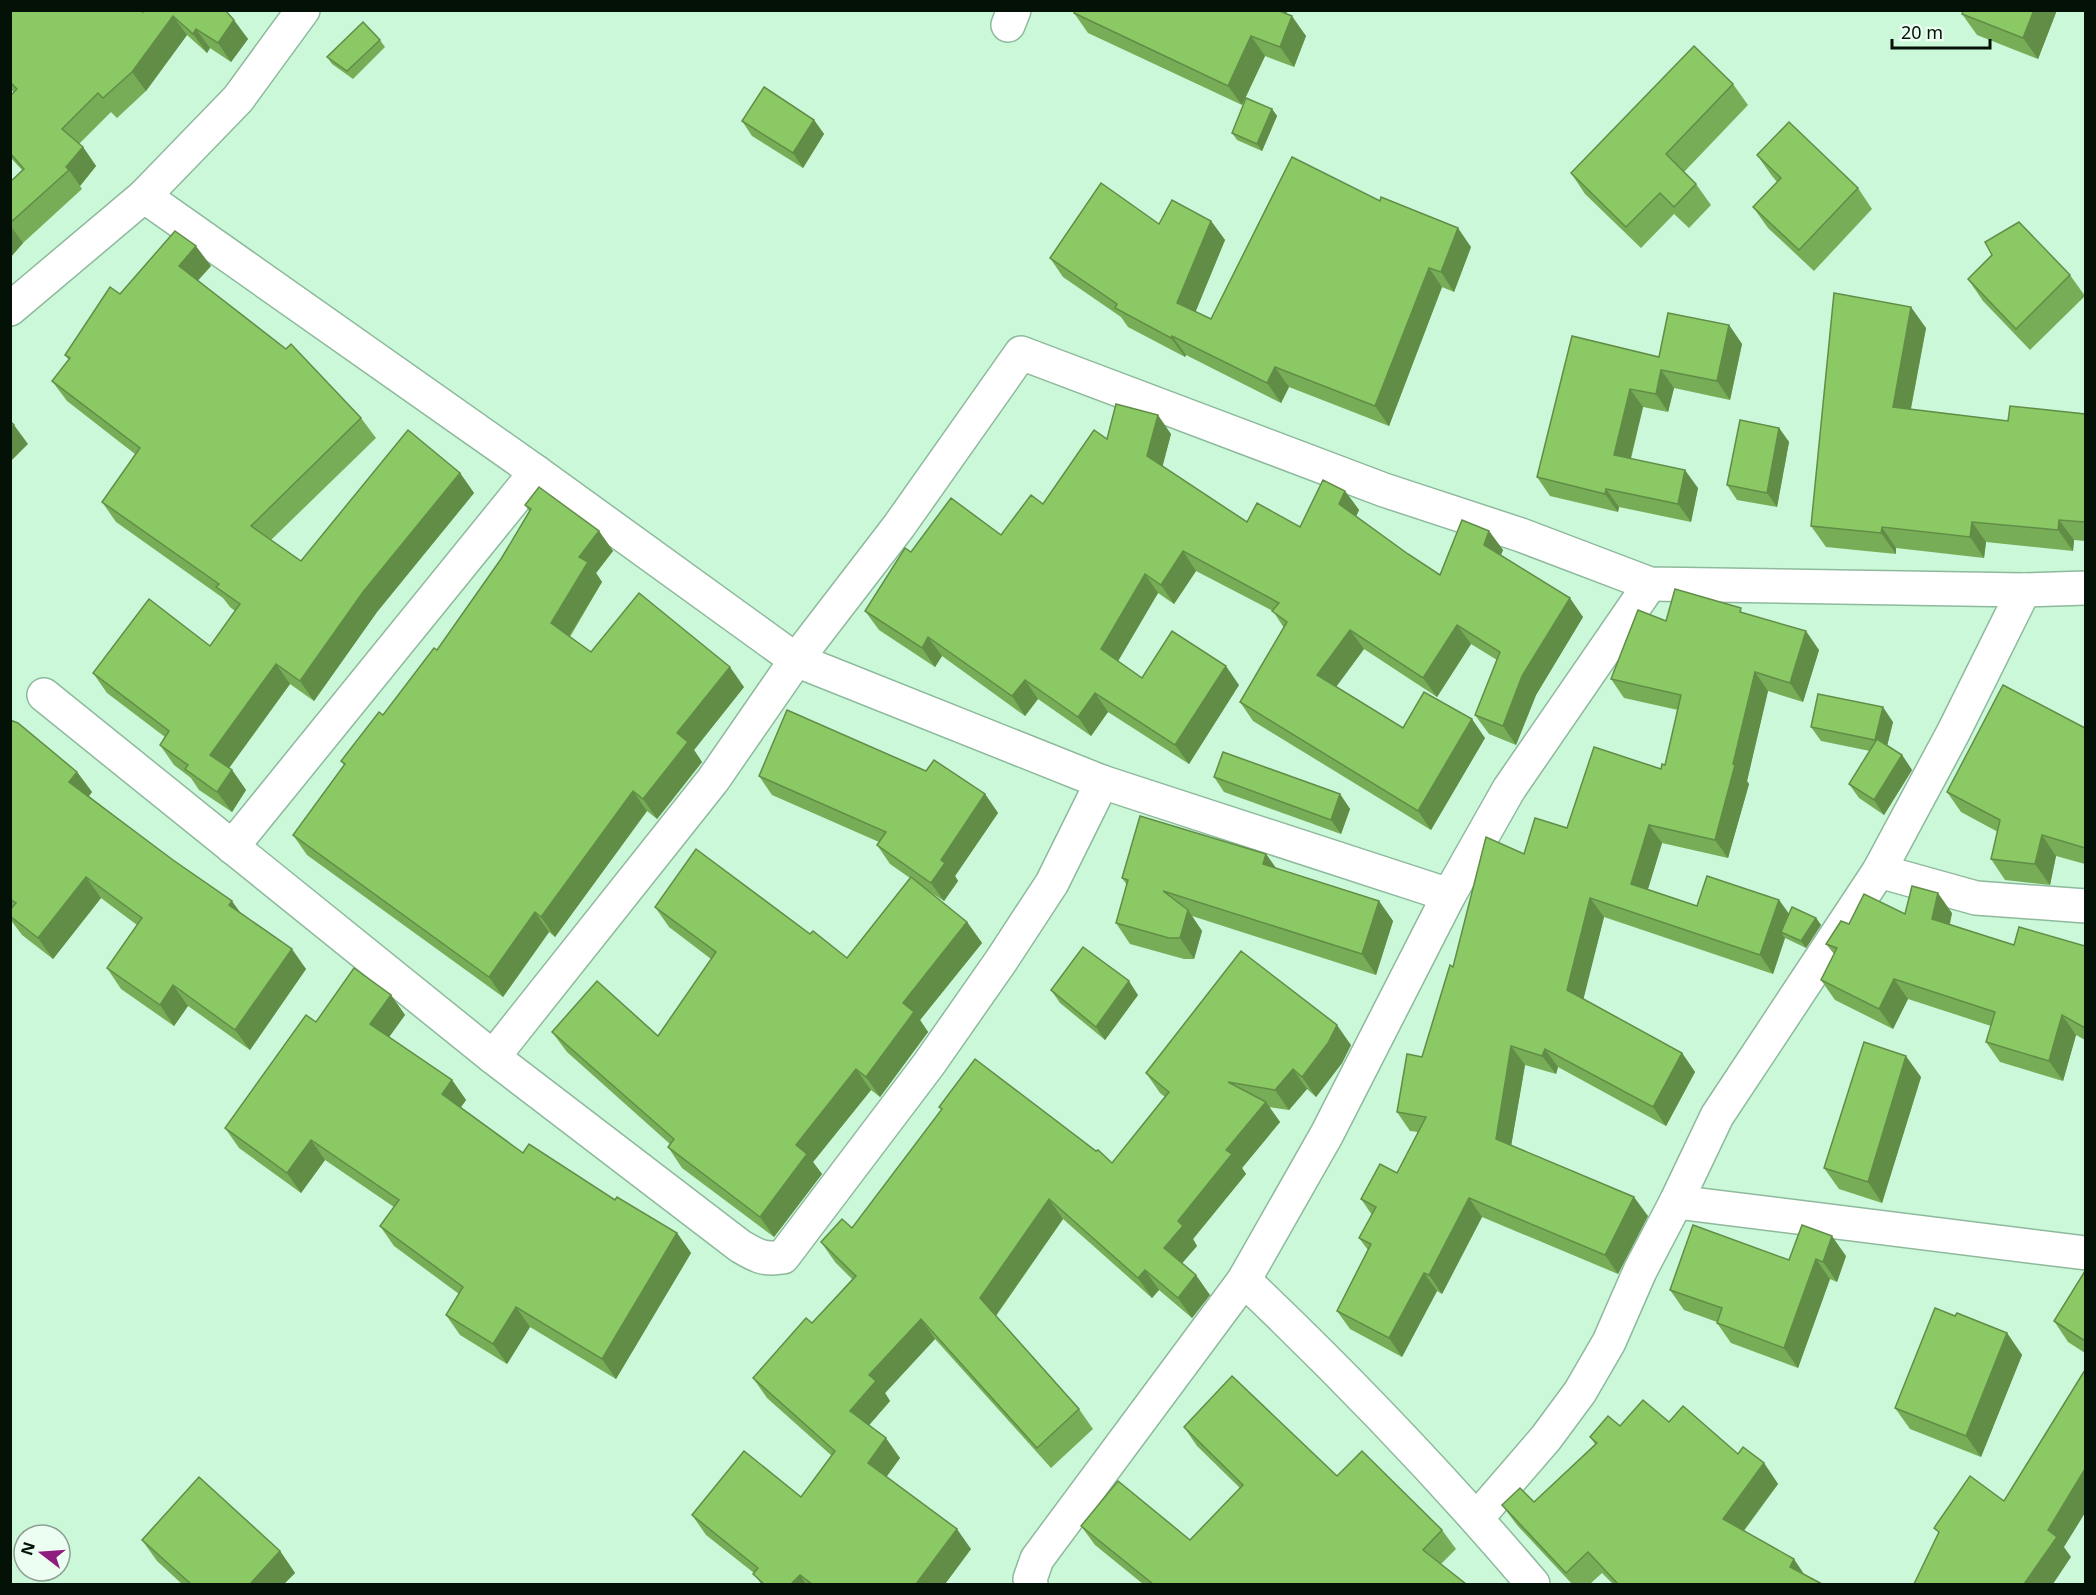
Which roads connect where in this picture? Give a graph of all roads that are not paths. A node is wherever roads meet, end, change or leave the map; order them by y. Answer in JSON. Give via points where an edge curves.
{"nodes":[{"id":1,"x":303,"y":10,"type":"edge"},
{"id":2,"x":144,"y":196,"type":"junction"},
{"id":3,"x":10,"y":309,"type":"edge"},
{"id":4,"x":536,"y":472,"type":"junction"},
{"id":5,"x":1650,"y":584,"type":"junction"},
{"id":6,"x":2085,"y":588,"type":"edge"},
{"id":7,"x":2024,"y":590,"type":"junction"},
{"id":8,"x":796,"y":660,"type":"junction"},
{"id":9,"x":44,"y":695,"type":"dead end"},
{"id":10,"x":1102,"y":782,"type":"junction"},
{"id":11,"x":232,"y":847,"type":"junction"},
{"id":12,"x":1878,"y":871,"type":"junction"},
{"id":13,"x":1449,"y":895,"type":"junction"},
{"id":14,"x":2085,"y":906,"type":"edge"},
{"id":15,"x":493,"y":1057,"type":"junction"},
{"id":16,"x":1676,"y":1202,"type":"junction"},
{"id":17,"x":2085,"y":1253,"type":"edge"},
{"id":18,"x":1244,"y":1280,"type":"junction"},
{"id":19,"x":1477,"y":1518,"type":"junction"},
{"id":20,"x":1031,"y":1584,"type":"edge"},
{"id":21,"x":1533,"y":1584,"type":"edge"}],
"edges":[{"from":1,"to":2,"type":"street","via":[[238,99]]},
{"from":2,"to":3,"type":"street"},
{"from":2,"to":4,"type":"street"},
{"from":4,"to":8,"type":"street"},
{"from":4,"to":11,"type":"street"},
{"from":5,"to":7,"type":"street"},
{"from":5,"to":8,"type":"street","via":[[1521,535],[1384,490],[1021,353],[899,526]]},
{"from":5,"to":13,"type":"street","via":[[1509,789]]},
{"from":6,"to":7,"type":"street"},
{"from":7,"to":12,"type":"street"},
{"from":8,"to":10,"type":"street"},
{"from":8,"to":15,"type":"street","via":[[713,780]]},
{"from":9,"to":11,"type":"street"},
{"from":10,"to":13,"type":"street"},
{"from":10,"to":15,"type":"street","via":[[1052,883],[1001,961],[929,1064],[783,1257],[758,1257],[740,1246]]},
{"from":11,"to":15,"type":"street"},
{"from":12,"to":14,"type":"street","via":[[1976,898]]},
{"from":12,"to":16,"type":"street","via":[[1717,1116]]},
{"from":13,"to":18,"type":"street","via":[[1327,1134]]},
{"from":16,"to":17,"type":"street"},
{"from":16,"to":19,"type":"street","via":[[1609,1342],[1580,1392]]},
{"from":18,"to":19,"type":"street","via":[[1306,1338]]},
{"from":18,"to":20,"type":"street","via":[[1037,1558]]},
{"from":19,"to":21,"type":"street"}]}
